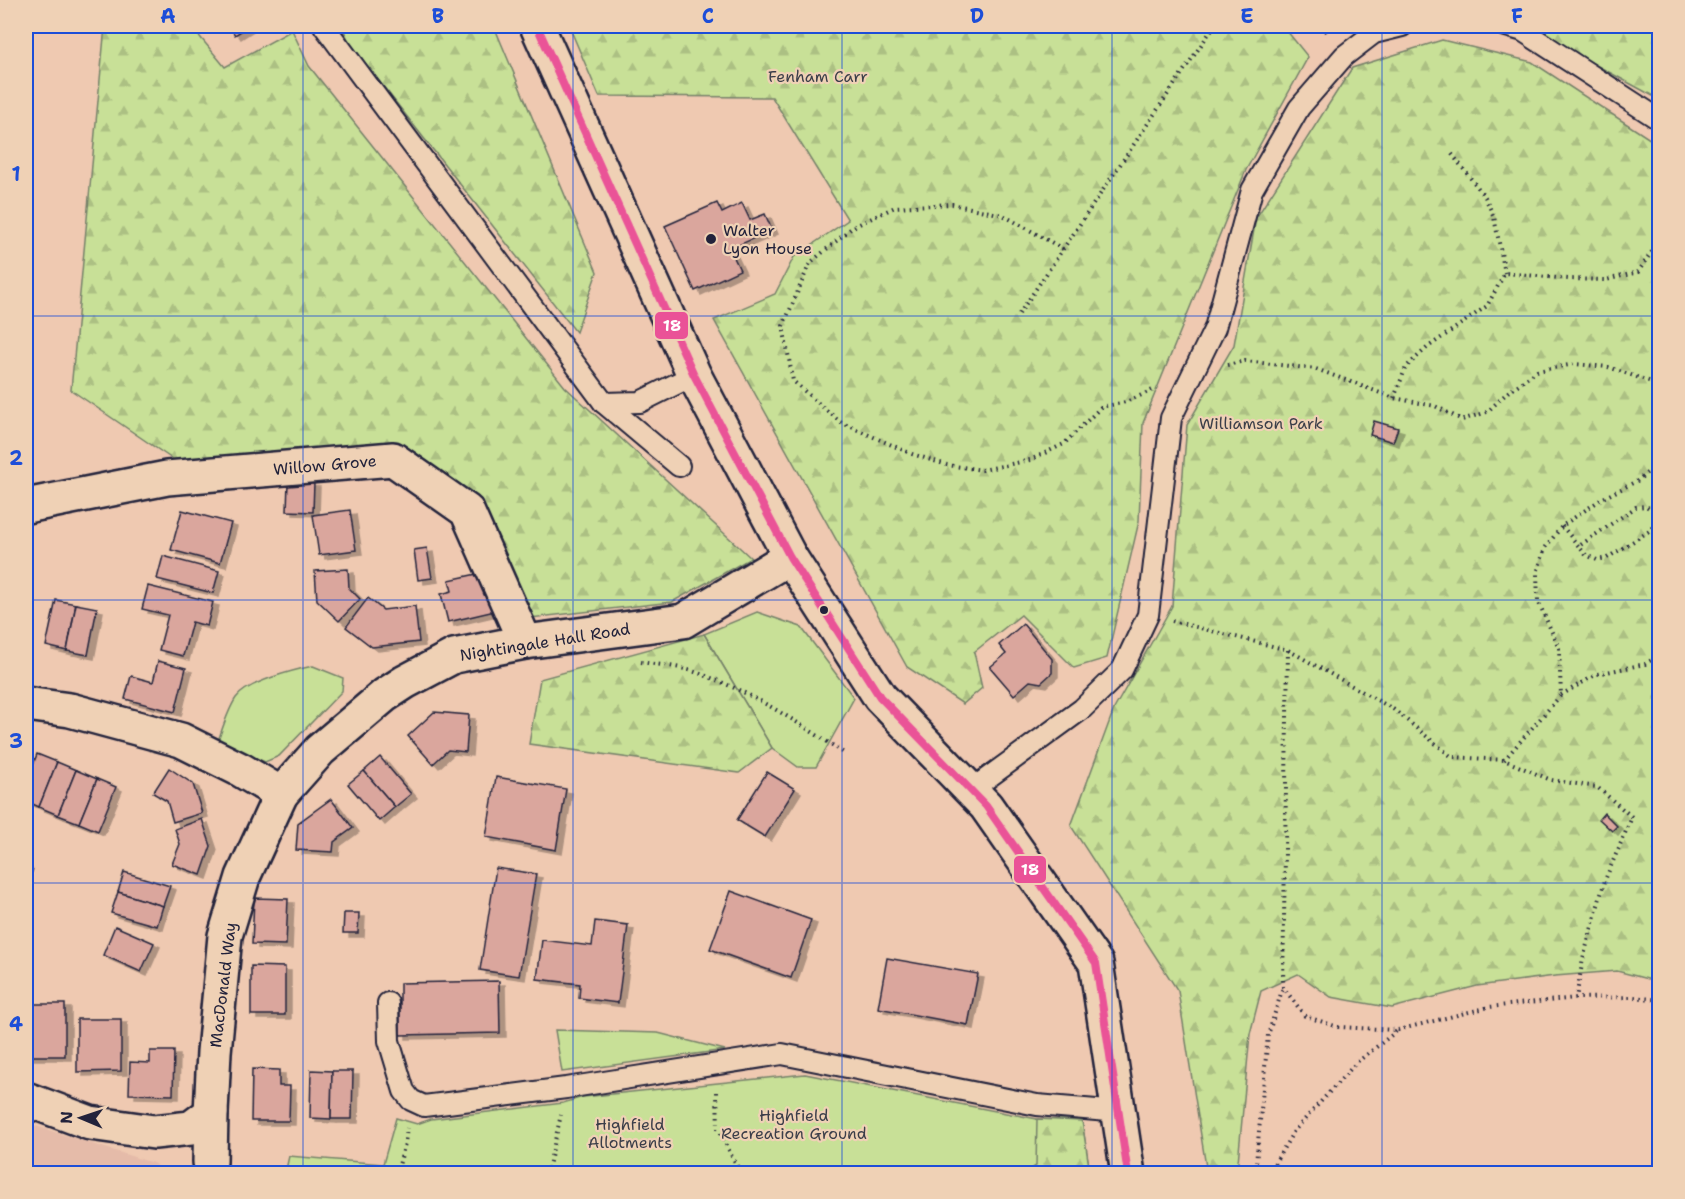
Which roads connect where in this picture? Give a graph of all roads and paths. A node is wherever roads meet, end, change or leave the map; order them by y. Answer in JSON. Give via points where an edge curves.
{"nodes":[{"id":1,"x":324,"y":26,"type":"edge"},
{"id":2,"x":537,"y":26,"type":"edge"},
{"id":3,"x":1214,"y":26,"type":"edge"},
{"id":4,"x":1402,"y":26,"type":"edge"},
{"id":5,"x":1506,"y":26,"type":"edge"},
{"id":6,"x":1659,"y":120,"type":"edge"},
{"id":7,"x":1452,"y":154,"type":"dead end"},
{"id":8,"x":1659,"y":240,"type":"edge"},
{"id":9,"x":1063,"y":249,"type":"junction"},
{"id":10,"x":1505,"y":273,"type":"junction"},
{"id":11,"x":1019,"y":314,"type":"dead end"},
{"id":12,"x":1193,"y":372,"type":"junction"},
{"id":13,"x":694,"y":375,"type":"junction"},
{"id":14,"x":1659,"y":385,"type":"edge"},
{"id":15,"x":1394,"y":398,"type":"junction"},
{"id":16,"x":604,"y":403,"type":"junction"},
{"id":17,"x":1659,"y":462,"type":"edge"},
{"id":18,"x":679,"y":465,"type":"dead end"},
{"id":19,"x":26,"y":506,"type":"edge"},
{"id":20,"x":1562,"y":526,"type":"junction"},
{"id":21,"x":1579,"y":546,"type":"junction"},
{"id":22,"x":790,"y":557,"type":"junction"},
{"id":23,"x":1148,"y":615,"type":"junction"},
{"id":24,"x":525,"y":642,"type":"junction"},
{"id":25,"x":1288,"y":650,"type":"junction"},
{"id":26,"x":1659,"y":656,"type":"edge"},
{"id":27,"x":637,"y":661,"type":"dead end"},
{"id":28,"x":1561,"y":695,"type":"junction"},
{"id":29,"x":26,"y":704,"type":"edge"},
{"id":30,"x":844,"y":753,"type":"dead end"},
{"id":31,"x":1504,"y":760,"type":"junction"},
{"id":32,"x":971,"y":790,"type":"junction"},
{"id":33,"x":281,"y":794,"type":"junction"},
{"id":34,"x":26,"y":869,"type":"edge"},
{"id":35,"x":33,"y":871,"type":"dead end"},
{"id":36,"x":1283,"y":987,"type":"junction"},
{"id":37,"x":1576,"y":998,"type":"junction"},
{"id":38,"x":1659,"y":1000,"type":"edge"},
{"id":39,"x":388,"y":1002,"type":"dead end"},
{"id":40,"x":1398,"y":1030,"type":"junction"},
{"id":41,"x":716,"y":1084,"type":"dead end"},
{"id":42,"x":566,"y":1088,"type":"junction"},
{"id":43,"x":26,"y":1099,"type":"edge"},
{"id":44,"x":411,"y":1100,"type":"junction"},
{"id":45,"x":1120,"y":1112,"type":"junction"},
{"id":46,"x":211,"y":1113,"type":"junction"},
{"id":47,"x":210,"y":1162,"type":"dead end"},
{"id":48,"x":301,"y":1173,"type":"edge"},
{"id":49,"x":327,"y":1173,"type":"edge"},
{"id":50,"x":387,"y":1173,"type":"edge"},
{"id":51,"x":547,"y":1173,"type":"edge"},
{"id":52,"x":741,"y":1173,"type":"edge"},
{"id":53,"x":1128,"y":1173,"type":"edge"},
{"id":54,"x":1256,"y":1173,"type":"edge"},
{"id":55,"x":1268,"y":1173,"type":"edge"}],
"edges":[{"from":1,"to":16,"type":"lane"},
{"from":2,"to":13,"type":"street"},
{"from":3,"to":9,"type":"path"},
{"from":4,"to":12,"type":"lane","via":[[1374,33],[1352,50],[1299,108],[1252,190],[1215,328]]},
{"from":5,"to":6,"type":"lane","via":[[1523,31]]},
{"from":7,"to":10,"type":"path","via":[[1485,196],[1494,217]]},
{"from":8,"to":10,"type":"path","via":[[1638,272],[1606,280]]},
{"from":9,"to":11,"type":"path"},
{"from":9,"to":12,"type":"path","via":[[1003,214],[952,204],[895,207],[853,227],[810,263],[783,326],[793,381],[840,422],[912,454],[947,465],[983,470],[1030,460],[1064,444],[1101,407],[1126,402]]},
{"from":10,"to":15,"type":"path","via":[[1487,306],[1406,367]]},
{"from":12,"to":15,"type":"path","via":[[1245,361],[1316,369]]},
{"from":12,"to":23,"type":"lane","via":[[1170,418]]},
{"from":13,"to":16,"type":"lane","via":[[640,402]]},
{"from":13,"to":22,"type":"street"},
{"from":14,"to":15,"type":"path","via":[[1608,367],[1574,364],[1537,371],[1487,412],[1462,420],[1435,406]]},
{"from":16,"to":18,"type":"lane"},
{"from":17,"to":20,"type":"path","via":[[1636,481]]},
{"from":19,"to":24,"type":"street","name":"Willow Grove","via":[[167,478],[393,459],[467,511]]},
{"from":20,"to":21,"type":"path"},
{"from":20,"to":28,"type":"path","via":[[1545,549],[1537,573],[1538,601],[1559,648]]},
{"from":21,"to":21,"type":"path","via":[[1597,560],[1607,558],[1651,530],[1655,521],[1653,511],[1646,506],[1636,507]]},
{"from":22,"to":24,"type":"street","name":"Nightingale Hall Road","via":[[683,621]]},
{"from":22,"to":32,"type":"street","via":[[880,697]]},
{"from":23,"to":25,"type":"path"},
{"from":23,"to":32,"type":"lane","via":[[1122,670],[1082,709]]},
{"from":24,"to":33,"type":"street","name":"Nightingale Hall Road","via":[[454,656],[405,682],[320,750]]},
{"from":25,"to":31,"type":"path","via":[[1393,709],[1452,757]]},
{"from":25,"to":36,"type":"path"},
{"from":26,"to":28,"type":"path","via":[[1645,664],[1597,674]]},
{"from":27,"to":30,"type":"path","via":[[694,672],[732,688],[794,720]]},
{"from":28,"to":31,"type":"path"},
{"from":29,"to":33,"type":"street","via":[[70,710],[181,740]]},
{"from":31,"to":37,"type":"path","via":[[1551,780],[1597,787],[1632,818],[1605,879]]},
{"from":32,"to":45,"type":"street","via":[[1096,963]]},
{"from":33,"to":46,"type":"street","name":"MacDonald Way","via":[[243,877],[225,936]]},
{"from":34,"to":35,"type":"path"},
{"from":36,"to":40,"type":"path","via":[[1305,1016],[1338,1027]]},
{"from":36,"to":54,"type":"path","via":[[1268,1035]]},
{"from":37,"to":38,"type":"path"},
{"from":37,"to":40,"type":"path","via":[[1489,1007]]},
{"from":39,"to":44,"type":"lane","via":[[389,1041],[404,1091]]},
{"from":40,"to":55,"type":"path","via":[[1356,1063],[1294,1131]]},
{"from":41,"to":52,"type":"path","via":[[718,1129]]},
{"from":42,"to":44,"type":"lane","via":[[424,1106]]},
{"from":42,"to":45,"type":"lane","via":[[782,1054],[1037,1105]]},
{"from":42,"to":51,"type":"path"},
{"from":43,"to":46,"type":"street","via":[[90,1123],[154,1132],[191,1128]]},
{"from":44,"to":50,"type":"path","via":[[398,1169]]},
{"from":45,"to":53,"type":"street"},
{"from":46,"to":47,"type":"street","name":"MacDonald Way"},
{"from":48,"to":49,"type":"path"}]}
